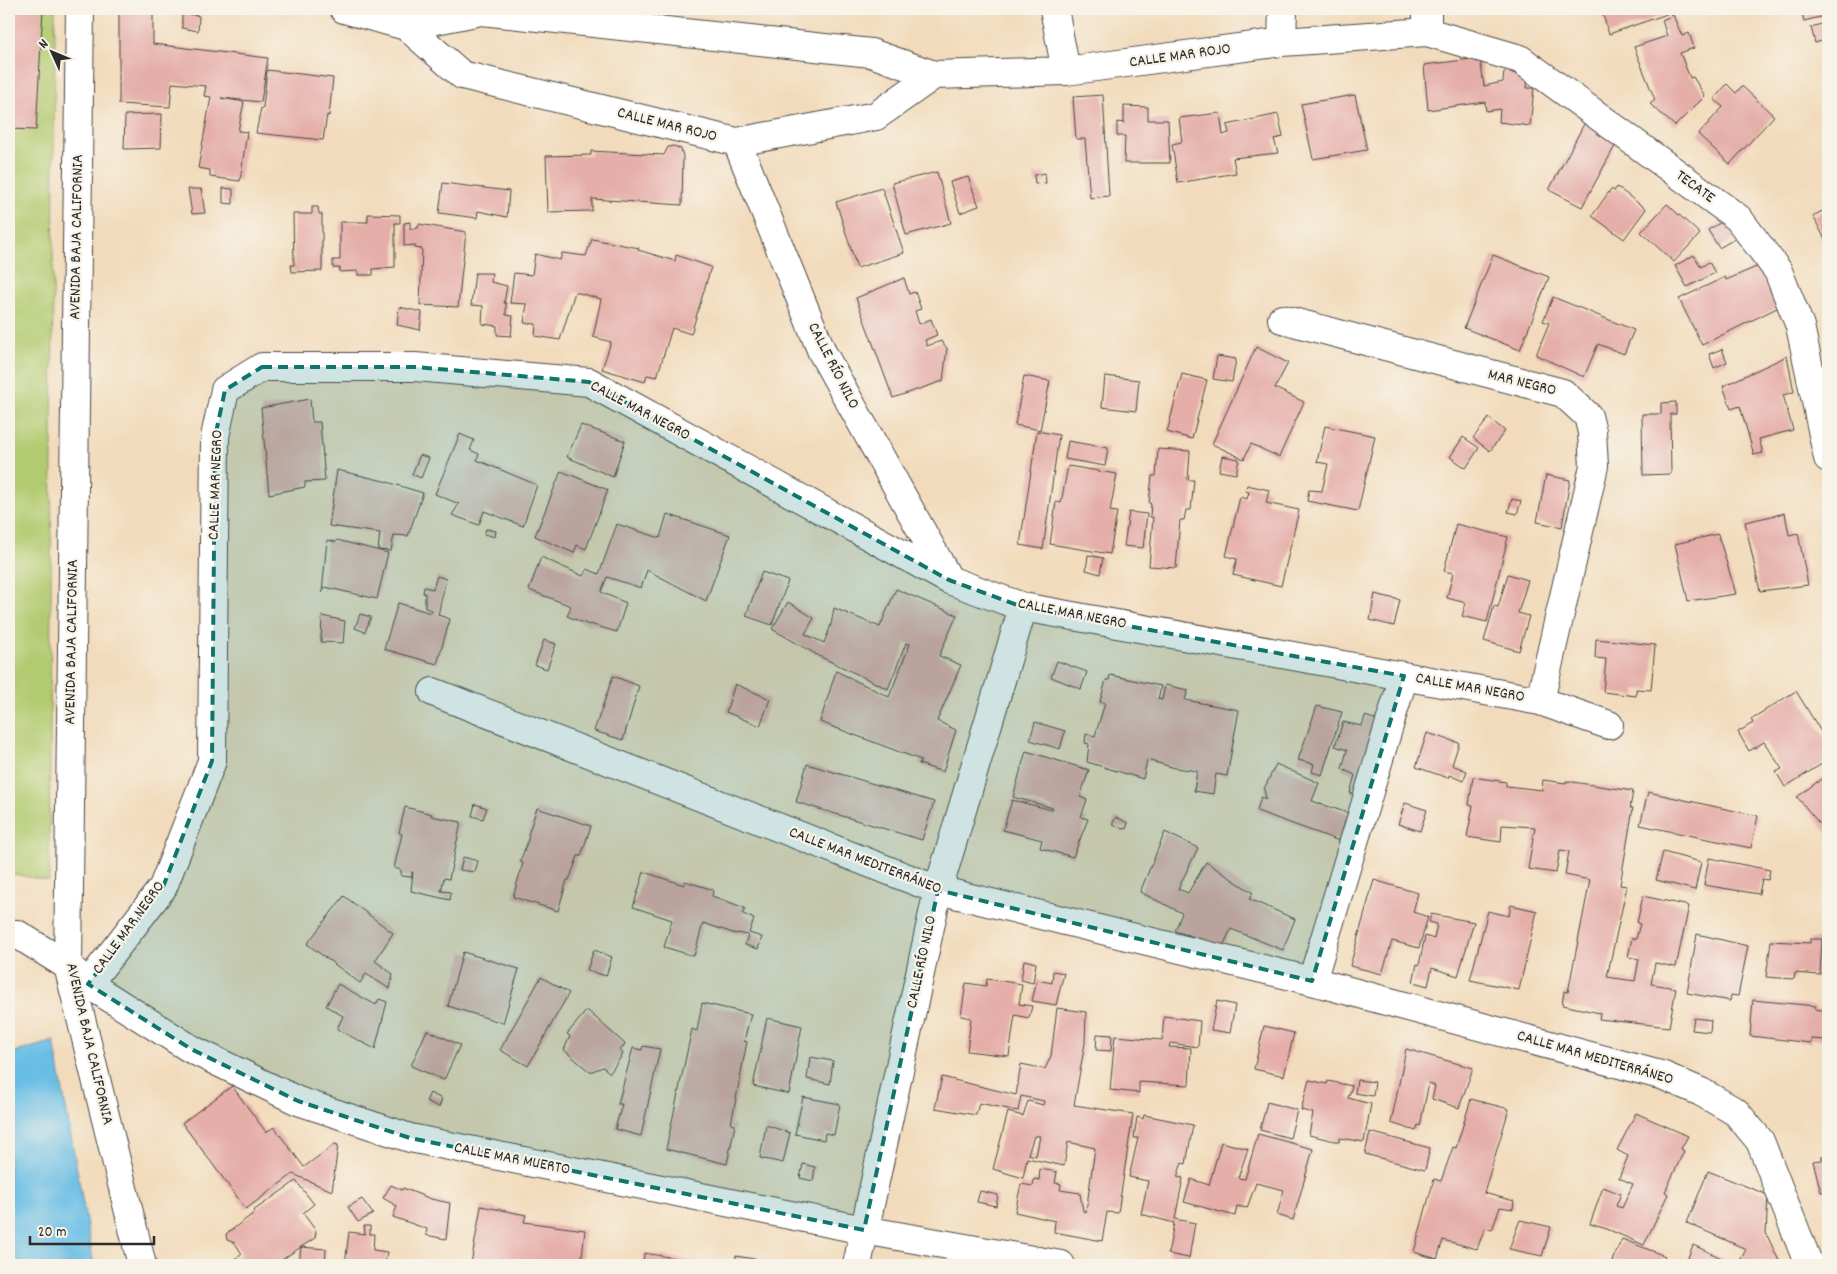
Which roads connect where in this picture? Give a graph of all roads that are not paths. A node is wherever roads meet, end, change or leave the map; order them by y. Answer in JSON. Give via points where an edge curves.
{"nodes":[{"id":1,"x":80,"y":9,"type":"edge"},
{"id":2,"x":344,"y":9,"type":"edge"},
{"id":3,"x":1054,"y":9,"type":"edge"},
{"id":4,"x":1283,"y":9,"type":"edge"},
{"id":5,"x":1427,"y":20,"type":"edge"},
{"id":6,"x":406,"y":26,"type":"junction"},
{"id":7,"x":1282,"y":42,"type":"junction"},
{"id":8,"x":1066,"y":71,"type":"junction"},
{"id":9,"x":934,"y":75,"type":"junction"},
{"id":10,"x":737,"y":142,"type":"junction"},
{"id":11,"x":1282,"y":319,"type":"dead end"},
{"id":12,"x":1828,"y":458,"type":"edge"},
{"id":13,"x":950,"y":580,"type":"junction"},
{"id":14,"x":1023,"y":606,"type":"junction"},
{"id":15,"x":1404,"y":676,"type":"junction"},
{"id":16,"x":434,"y":692,"type":"dead end"},
{"id":17,"x":1540,"y":701,"type":"junction"},
{"id":18,"x":1609,"y":725,"type":"dead end"},
{"id":19,"x":938,"y":890,"type":"junction"},
{"id":20,"x":9,"y":934,"type":"edge"},
{"id":21,"x":68,"y":966,"type":"junction"},
{"id":22,"x":1312,"y":981,"type":"junction"},
{"id":23,"x":88,"y":984,"type":"junction"},
{"id":24,"x":864,"y":1230,"type":"junction"},
{"id":25,"x":142,"y":1265,"type":"edge"},
{"id":26,"x":857,"y":1265,"type":"edge"},
{"id":27,"x":1061,"y":1265,"type":"edge"},
{"id":28,"x":1809,"y":1265,"type":"edge"}],
"edges":[{"from":1,"to":21,"type":"street","name":"AVENIDA BAJA CALIFORNIA"},
{"from":2,"to":6,"type":"street","name":"CALLE MAR ROJO"},
{"from":3,"to":8,"type":"street"},
{"from":4,"to":7,"type":"street"},
{"from":5,"to":7,"type":"street","name":"CALLE MAR ROJO"},
{"from":5,"to":12,"type":"street","name":"TECATE","via":[[1520,59],[1738,218],[1778,271],[1800,326]]},
{"from":6,"to":9,"type":"street","name":"CALLE MAR ROJO","via":[[481,11],[872,53]]},
{"from":6,"to":10,"type":"street","name":"CALLE MAR ROJO","via":[[462,75]]},
{"from":7,"to":8,"type":"street","name":"CALLE MAR ROJO"},
{"from":8,"to":9,"type":"street","name":"CALLE MAR ROJO"},
{"from":9,"to":10,"type":"street","name":"CALLE MAR ROJO","via":[[876,116]]},
{"from":10,"to":13,"type":"street","name":"CALLE RÍO NILO","via":[[822,352]]},
{"from":11,"to":17,"type":"street","name":"MAR NEGRO","via":[[1563,393],[1588,416],[1594,466]]},
{"from":13,"to":14,"type":"street","name":"CALLE MAR NEGRO"},
{"from":13,"to":23,"type":"street","name":"CALLE MAR NEGRO","via":[[589,382],[415,367],[262,366],[225,390],[215,437],[212,761],[163,887]]},
{"from":14,"to":15,"type":"street","name":"CALLE MAR NEGRO"},
{"from":14,"to":19,"type":"street","name":"CALLE RÍO NILO"},
{"from":15,"to":17,"type":"street","name":"CALLE MAR NEGRO"},
{"from":15,"to":22,"type":"street"},
{"from":16,"to":19,"type":"street","name":"CALLE MAR MEDITERRÁNEO"},
{"from":17,"to":18,"type":"street","name":"CALLE MAR NEGRO"},
{"from":19,"to":22,"type":"street","name":"CALLE MAR MEDITERRÁNEO"},
{"from":19,"to":24,"type":"street","name":"CALLE RÍO NILO"},
{"from":20,"to":21,"type":"street","name":"CALLE MAR MUERTO","via":[[17,934]]},
{"from":21,"to":23,"type":"street","name":"CALLE MAR MUERTO"},
{"from":21,"to":25,"type":"street","name":"AVENIDA BAJA CALIFORNIA"},
{"from":22,"to":28,"type":"street","name":"CALLE MAR MEDITERRÁNEO","via":[[1664,1076],[1708,1096],[1736,1112],[1760,1141]]},
{"from":23,"to":24,"type":"street","name":"CALLE MAR MUERTO","via":[[200,1054],[298,1101],[410,1138]]},
{"from":24,"to":26,"type":"street","name":"CALLE RÍO NILO"},
{"from":24,"to":27,"type":"street","name":"CALLE MAR MUERTO"}]}
